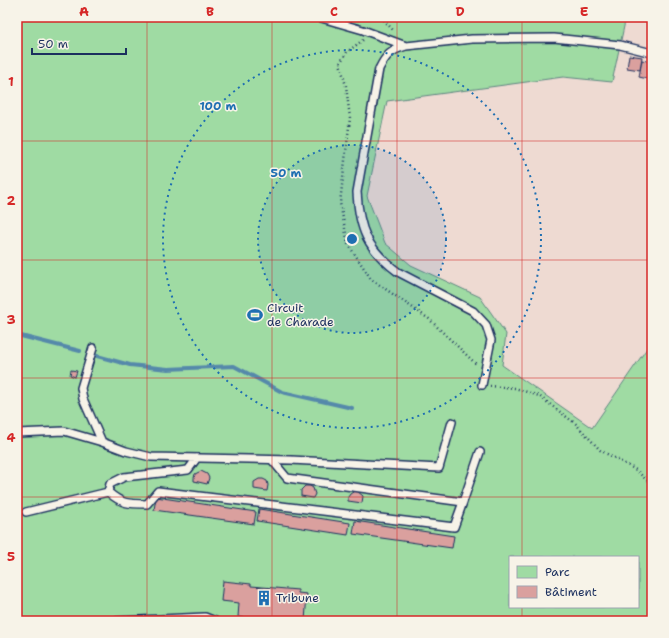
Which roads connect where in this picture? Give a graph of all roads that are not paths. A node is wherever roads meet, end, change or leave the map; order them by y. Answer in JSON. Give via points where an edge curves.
{"nodes":[{"id":1,"x":318,"y":17,"type":"edge"},
{"id":2,"x":406,"y":46,"type":"junction"},
{"id":3,"x":652,"y":52,"type":"edge"},
{"id":4,"x":93,"y":348,"type":"dead end"},
{"id":5,"x":482,"y":385,"type":"road end"},
{"id":6,"x":452,"y":422,"type":"dead end"},
{"id":7,"x":17,"y":433,"type":"edge"},
{"id":8,"x":102,"y":442,"type":"junction"},
{"id":9,"x":480,"y":452,"type":"dead end"},
{"id":10,"x":197,"y":458,"type":"junction"},
{"id":11,"x":272,"y":460,"type":"junction"},
{"id":12,"x":108,"y":492,"type":"junction"},
{"id":13,"x":463,"y":502,"type":"junction"},
{"id":14,"x":26,"y":512,"type":"dead end"},
{"id":15,"x":116,"y":621,"type":"edge"},
{"id":16,"x":215,"y":621,"type":"edge"}],
"edges":[{"from":1,"to":2,"type":"lane"},
{"from":2,"to":3,"type":"lane","via":[[472,39],[554,38],[620,45]]},
{"from":2,"to":5,"type":"lane","via":[[389,53],[379,69],[357,192],[358,212],[370,244],[387,264],[473,311],[486,326],[490,340]]},
{"from":4,"to":8,"type":"lane","via":[[81,388],[83,399]]},
{"from":6,"to":11,"type":"lane","via":[[438,468]]},
{"from":7,"to":8,"type":"lane","via":[[64,431]]},
{"from":8,"to":10,"type":"lane","via":[[151,457]]},
{"from":9,"to":13,"type":"lane"},
{"from":10,"to":11,"type":"lane"},
{"from":10,"to":12,"type":"lane","via":[[188,470],[124,477],[110,484]]},
{"from":11,"to":13,"type":"lane","via":[[288,478]]},
{"from":12,"to":13,"type":"lane","via":[[126,504],[147,504],[158,491],[454,527]]},
{"from":12,"to":14,"type":"lane"},
{"from":15,"to":16,"type":"lane","via":[[205,617]]}]}
